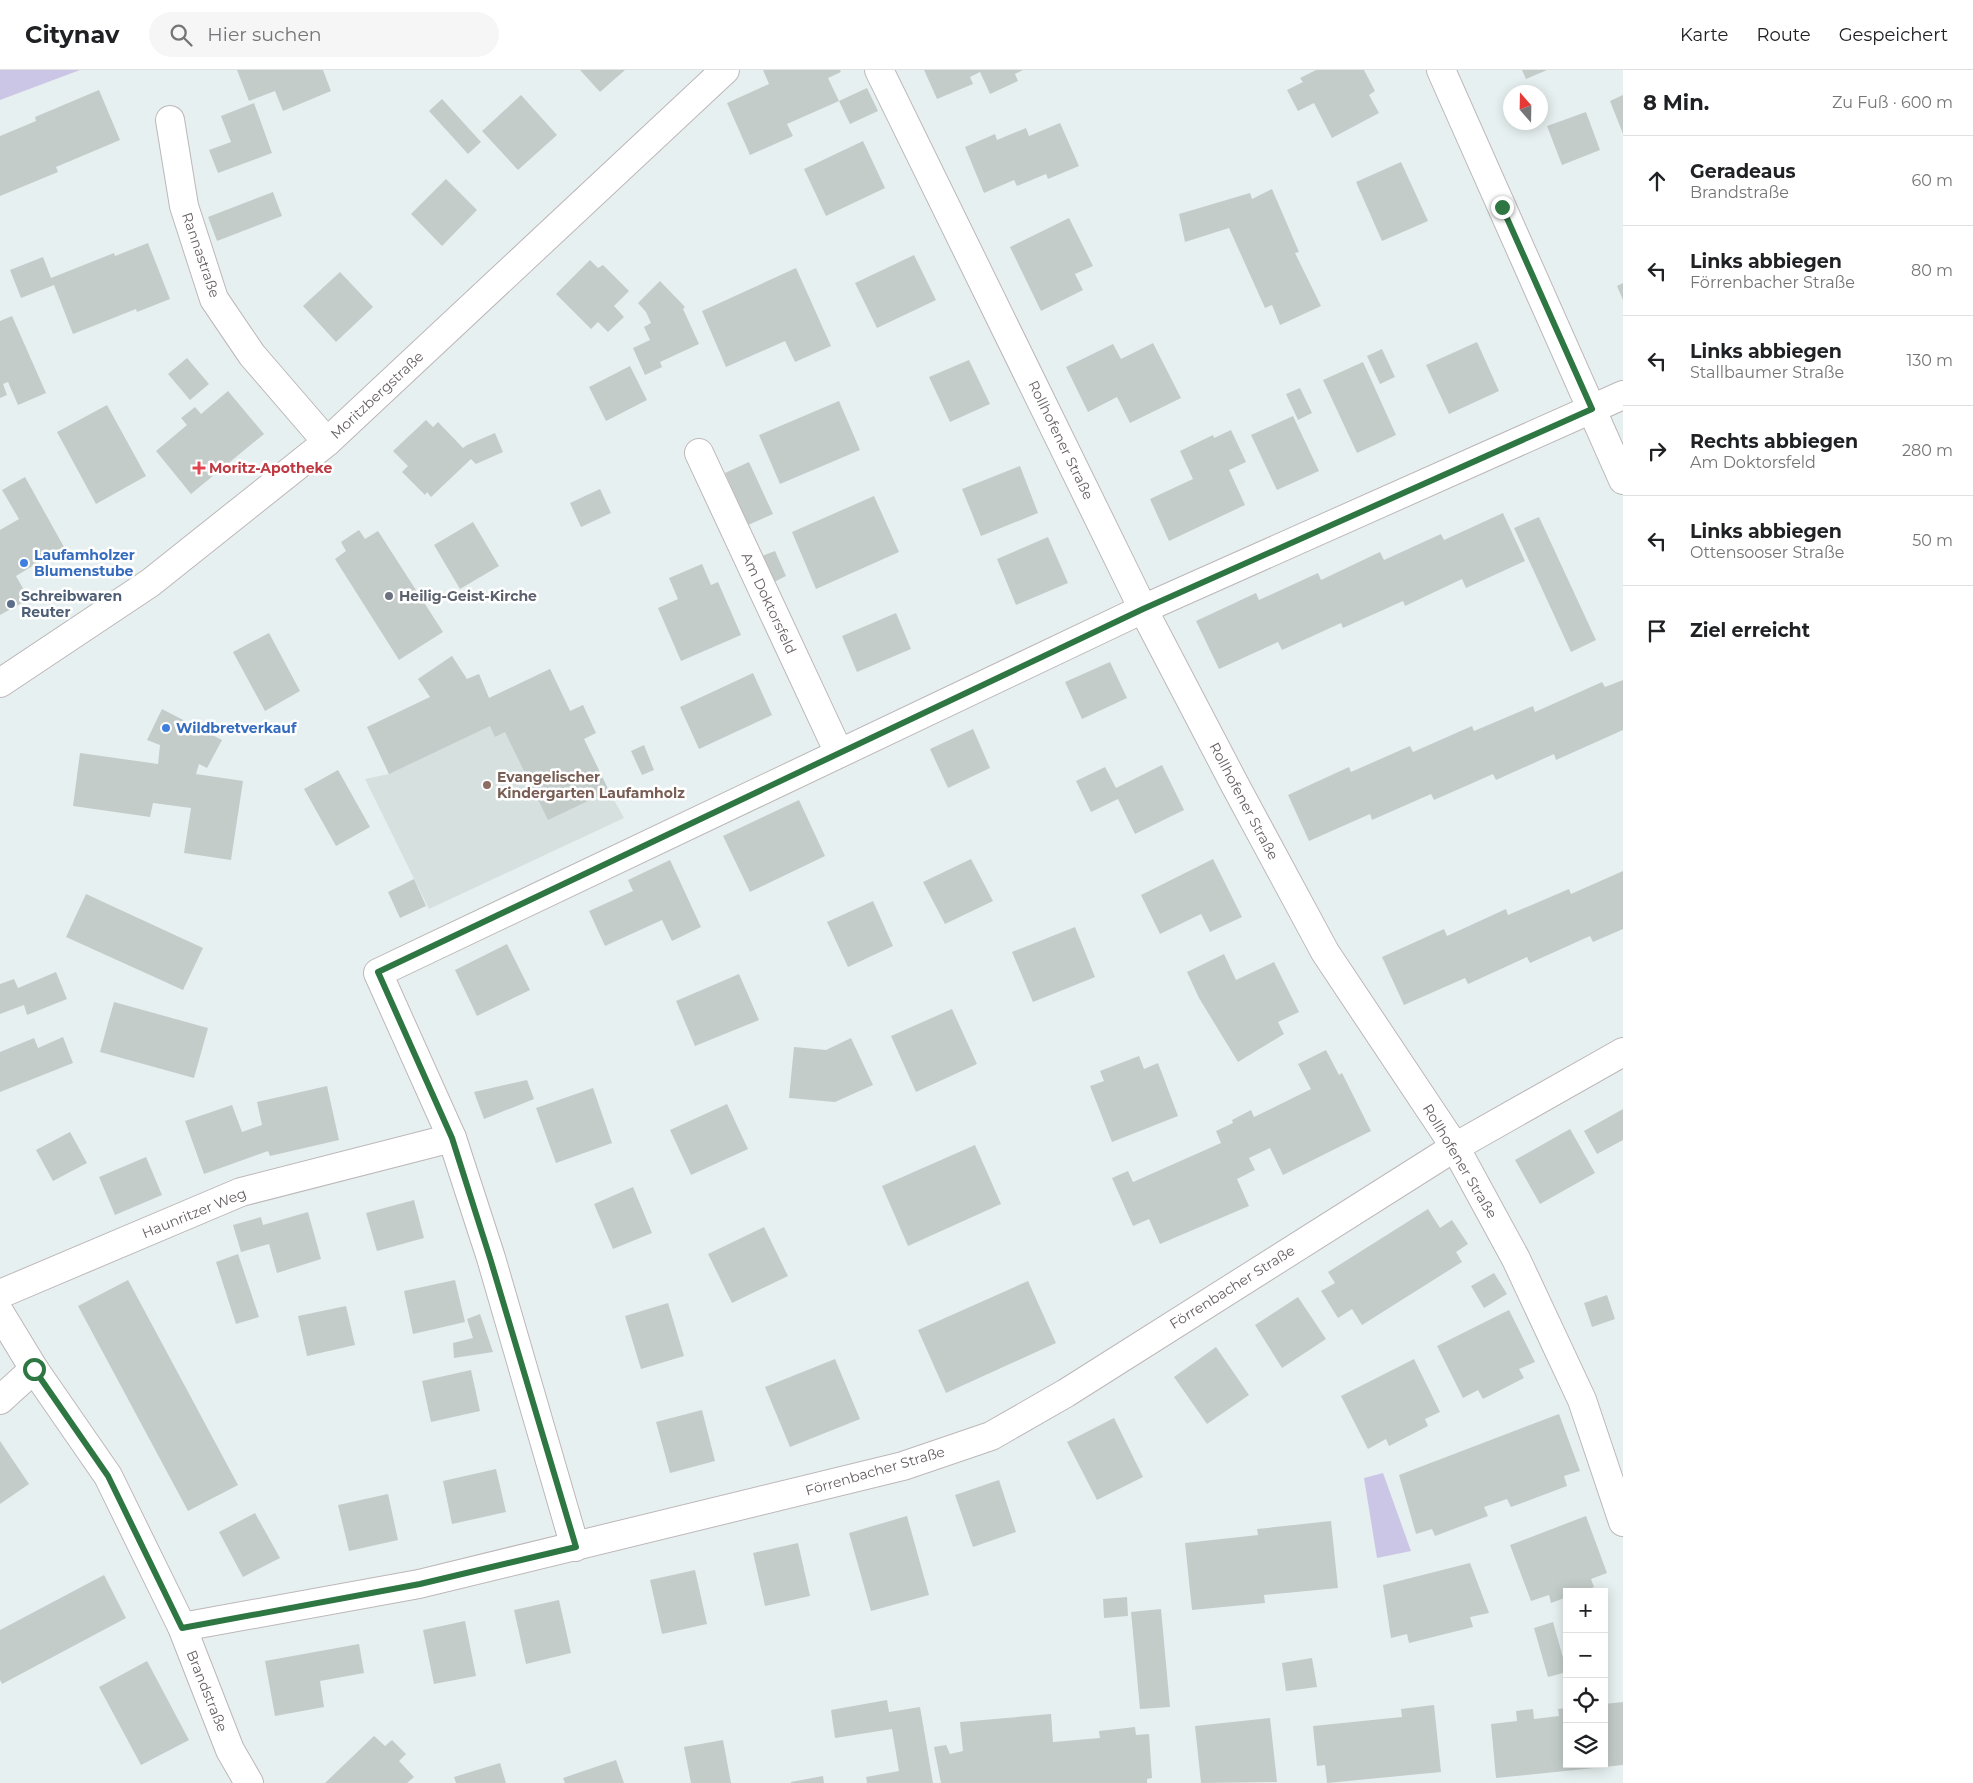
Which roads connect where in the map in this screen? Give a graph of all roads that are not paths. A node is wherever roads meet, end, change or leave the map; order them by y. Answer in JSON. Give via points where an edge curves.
{"nodes":[{"id":1,"x":725,"y":70,"type":"edge"},
{"id":2,"x":879,"y":70,"type":"edge"},
{"id":3,"x":1441,"y":70,"type":"edge"},
{"id":4,"x":170,"y":120,"type":"dead end"},
{"id":5,"x":1623,"y":395,"type":"edge"},
{"id":6,"x":1592,"y":409,"type":"junction"},
{"id":7,"x":327,"y":442,"type":"junction"},
{"id":8,"x":699,"y":453,"type":"dead end"},
{"id":9,"x":1623,"y":480,"type":"edge"},
{"id":10,"x":1143,"y":609,"type":"junction"},
{"id":11,"x":0,"y":683,"type":"edge"},
{"id":12,"x":839,"y":753,"type":"junction"},
{"id":13,"x":1623,"y":1052,"type":"edge"},
{"id":14,"x":452,"y":1138,"type":"junction"},
{"id":15,"x":1455,"y":1146,"type":"junction"},
{"id":16,"x":0,"y":1294,"type":"edge"},
{"id":17,"x":0,"y":1313,"type":"edge"},
{"id":18,"x":34,"y":1369,"type":"junction"},
{"id":19,"x":0,"y":1400,"type":"edge"},
{"id":20,"x":1623,"y":1522,"type":"edge"},
{"id":21,"x":576,"y":1547,"type":"junction"},
{"id":22,"x":182,"y":1628,"type":"junction"},
{"id":23,"x":249,"y":1783,"type":"edge"}],
"edges":[{"from":1,"to":7,"type":"street","name":"Moritzbergstraße"},
{"from":2,"to":10,"type":"street","name":"Rollhofener Straße"},
{"from":3,"to":6,"type":"street"},
{"from":4,"to":7,"type":"street","name":"Rannastraße","via":[[184,206],[214,299],[252,355]]},
{"from":5,"to":6,"type":"street"},
{"from":6,"to":9,"type":"street"},
{"from":6,"to":10,"type":"street"},
{"from":7,"to":11,"type":"street","name":"Moritzbergstraße","via":[[150,583]]},
{"from":8,"to":12,"type":"street","name":"Am Doktorsfeld"},
{"from":10,"to":12,"type":"street"},
{"from":10,"to":15,"type":"street","name":"Rollhofener Straße","via":[[1325,952]]},
{"from":12,"to":14,"type":"street","via":[[378,972]]},
{"from":13,"to":15,"type":"street","name":"Förrenbacher Straße"},
{"from":14,"to":16,"type":"street","name":"Haunritzer Weg","via":[[240,1192]]},
{"from":14,"to":21,"type":"street"},
{"from":15,"to":20,"type":"street","name":"Rollhofener Straße","via":[[1533,1292],[1579,1392]]},
{"from":15,"to":21,"type":"street","name":"Förrenbacher Straße","via":[[1066,1393],[991,1436],[903,1466]]},
{"from":17,"to":18,"type":"street","name":"Brandstraße"},
{"from":18,"to":19,"type":"street"},
{"from":18,"to":22,"type":"street","name":"Brandstraße","via":[[108,1476]]},
{"from":21,"to":22,"type":"street","name":"Förrenbacher Straße","via":[[420,1584]]},
{"from":22,"to":23,"type":"street","name":"Brandstraße","via":[[230,1750]]}]}
